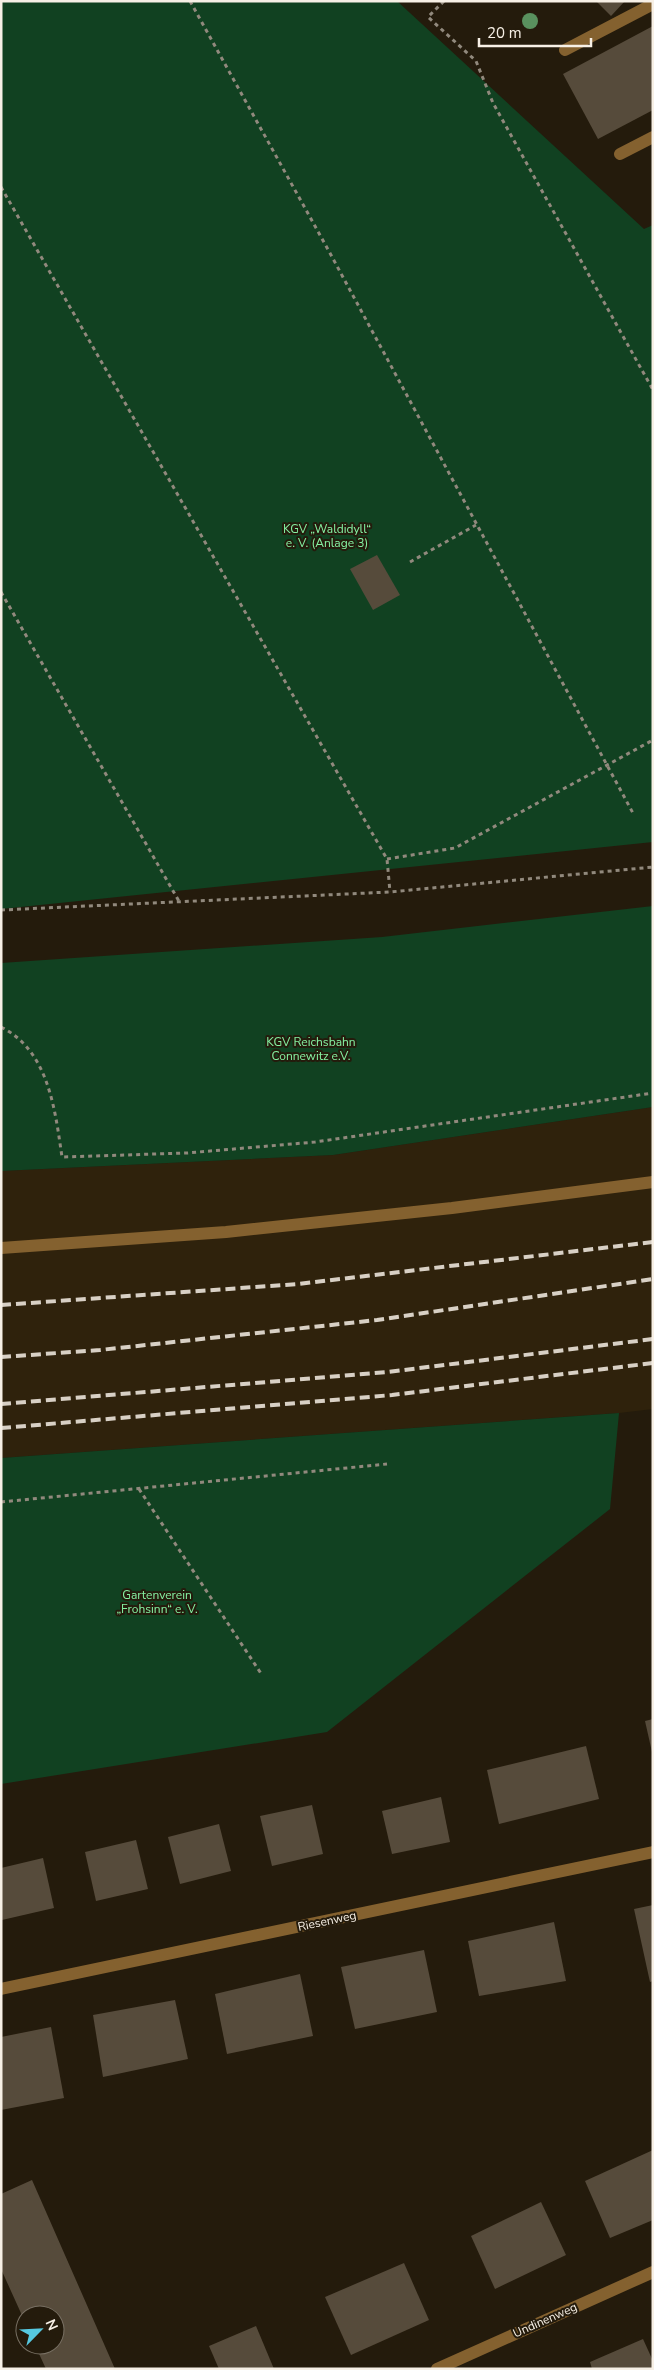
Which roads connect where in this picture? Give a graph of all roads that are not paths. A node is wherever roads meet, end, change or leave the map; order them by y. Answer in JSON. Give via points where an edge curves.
{"nodes":[{"id":1,"x":653,"y":4,"type":"edge"},
{"id":2,"x":564,"y":50,"type":"dead end"},
{"id":3,"x":653,"y":137,"type":"edge"},
{"id":4,"x":620,"y":154,"type":"dead end"},
{"id":5,"x":653,"y":1182,"type":"edge"},
{"id":6,"x":1,"y":1248,"type":"edge"},
{"id":7,"x":653,"y":1852,"type":"edge"},
{"id":8,"x":1,"y":1988,"type":"edge"},
{"id":9,"x":653,"y":2272,"type":"edge"},
{"id":10,"x":437,"y":2369,"type":"edge"}],
"edges":[{"from":1,"to":2,"type":"street"},
{"from":3,"to":4,"type":"street"},
{"from":5,"to":6,"type":"street","via":[[226,1232]]},
{"from":7,"to":8,"type":"street","name":"Riesenweg"},
{"from":9,"to":10,"type":"street","name":"Undinenweg"}]}
